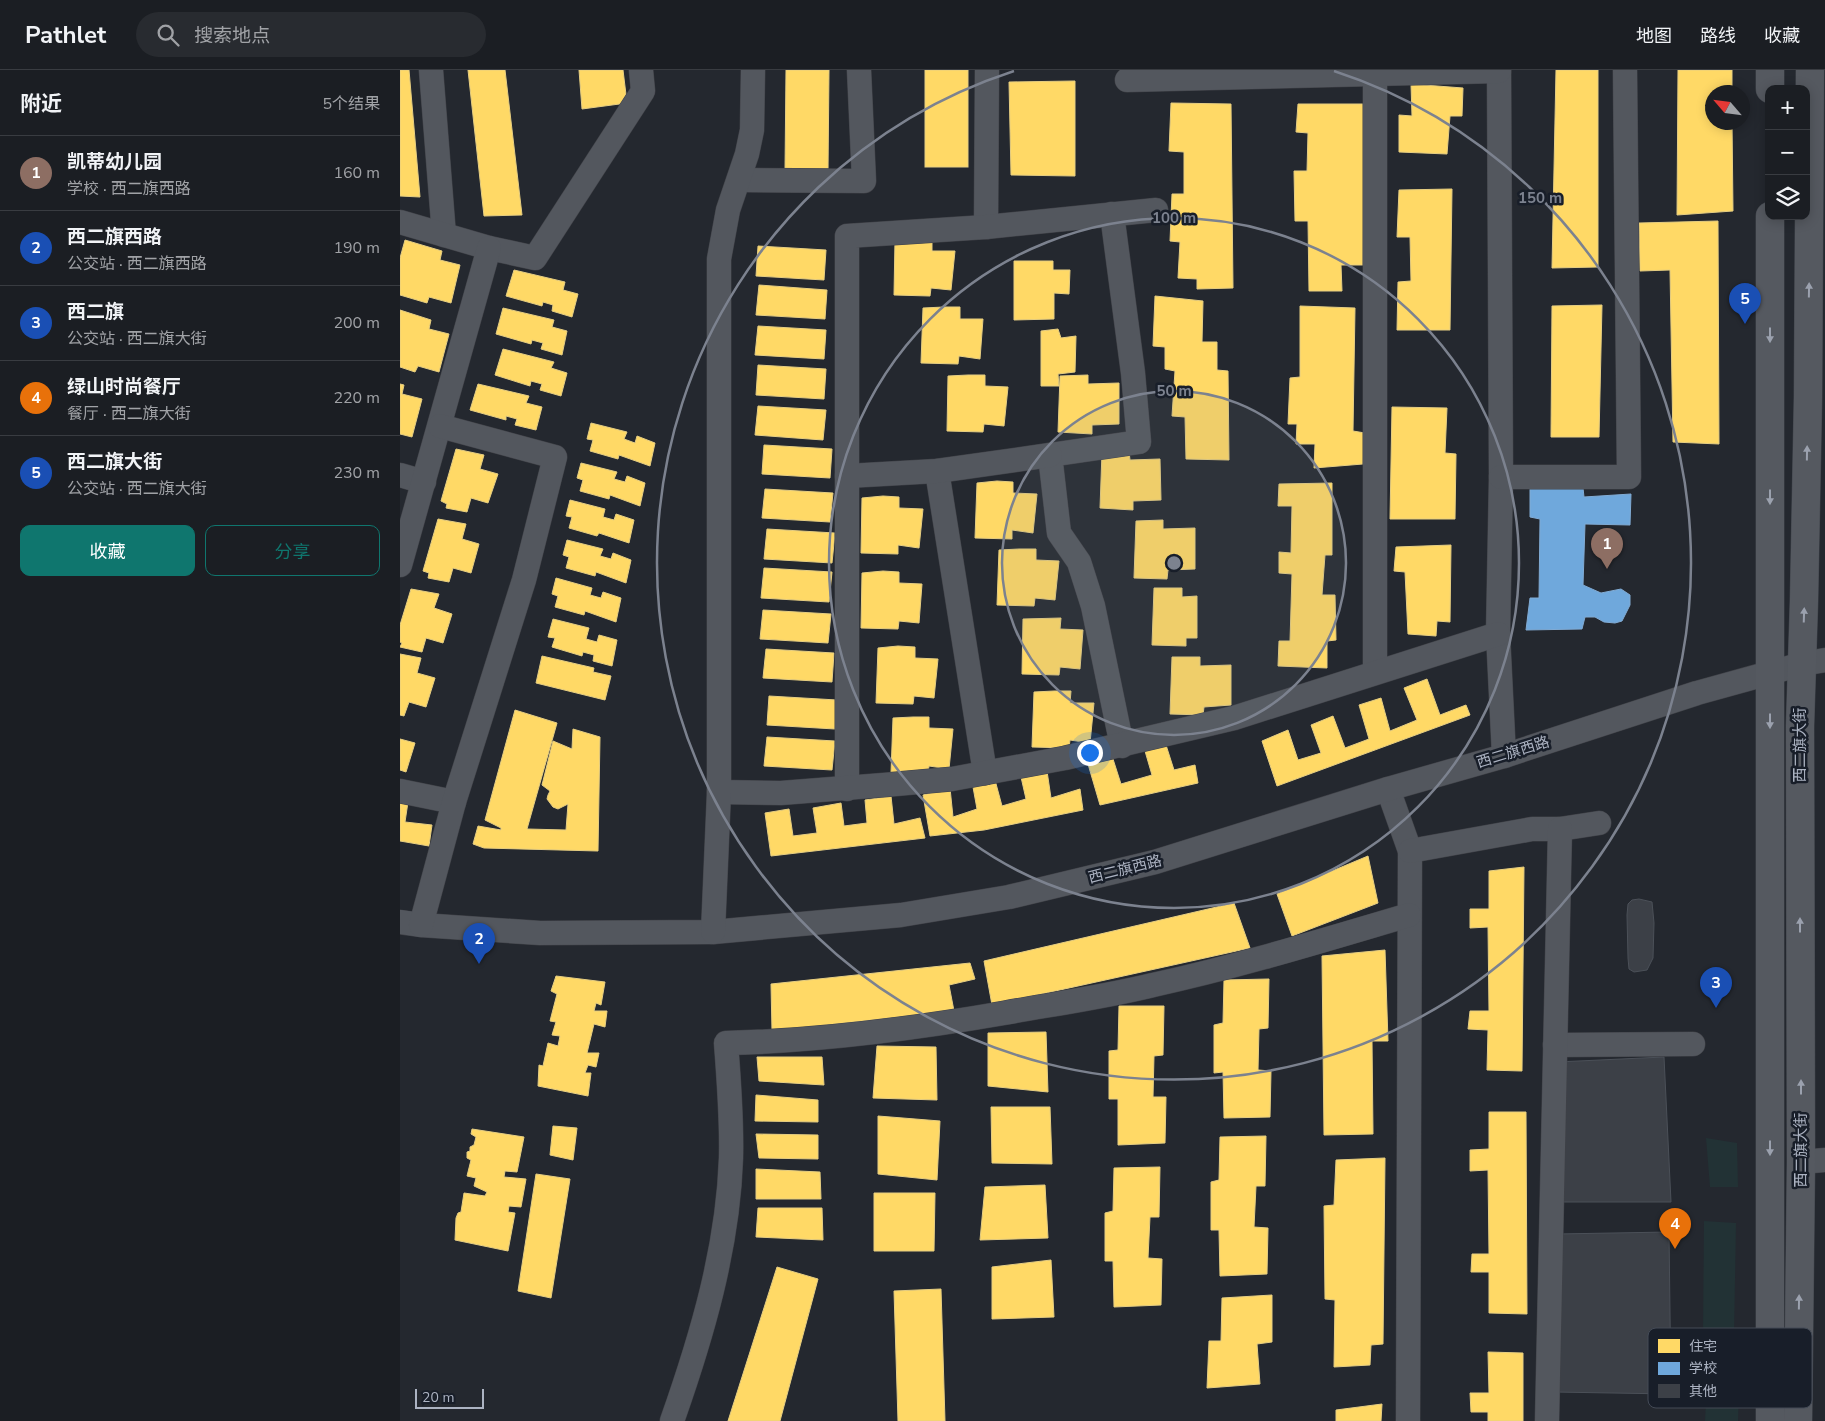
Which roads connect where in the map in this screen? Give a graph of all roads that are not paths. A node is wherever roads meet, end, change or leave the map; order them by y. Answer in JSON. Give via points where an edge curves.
{"nodes":[{"id":1,"x":431,"y":70,"type":"edge"},
{"id":2,"x":641,"y":70,"type":"edge"},
{"id":3,"x":753,"y":70,"type":"edge"},
{"id":4,"x":859,"y":70,"type":"edge"},
{"id":5,"x":987,"y":70,"type":"edge"},
{"id":6,"x":1498,"y":70,"type":"edge"},
{"id":7,"x":1625,"y":70,"type":"edge"},
{"id":8,"x":1770,"y":70,"type":"edge"},
{"id":9,"x":1810,"y":70,"type":"edge"},
{"id":10,"x":1375,"y":71,"type":"edge"},
{"id":11,"x":1127,"y":80,"type":"dead end"},
{"id":12,"x":1770,"y":85,"type":"edge"},
{"id":13,"x":739,"y":180,"type":"junction"},
{"id":14,"x":1156,"y":210,"type":"dead end"},
{"id":15,"x":1112,"y":214,"type":"junction"},
{"id":16,"x":1770,"y":220,"type":"edge"},
{"id":17,"x":400,"y":222,"type":"edge"},
{"id":18,"x":986,"y":227,"type":"junction"},
{"id":19,"x":444,"y":235,"type":"junction"},
{"id":20,"x":489,"y":248,"type":"junction"},
{"id":21,"x":440,"y":426,"type":"junction"},
{"id":22,"x":1050,"y":455,"type":"junction"},
{"id":23,"x":937,"y":471,"type":"junction"},
{"id":24,"x":400,"y":475,"type":"edge"},
{"id":25,"x":847,"y":476,"type":"junction"},
{"id":26,"x":1501,"y":477,"type":"junction"},
{"id":27,"x":424,"y":482,"type":"junction"},
{"id":28,"x":400,"y":565,"type":"edge"},
{"id":29,"x":1498,"y":634,"type":"junction"},
{"id":30,"x":1813,"y":662,"type":"edge"},
{"id":31,"x":1375,"y":672,"type":"junction"},
{"id":32,"x":1770,"y":673,"type":"junction"},
{"id":33,"x":1122,"y":746,"type":"junction"},
{"id":34,"x":1504,"y":756,"type":"junction"},
{"id":35,"x":985,"y":773,"type":"junction"},
{"id":36,"x":847,"y":789,"type":"junction"},
{"id":37,"x":1388,"y":789,"type":"junction"},
{"id":38,"x":400,"y":791,"type":"edge"},
{"id":39,"x":719,"y":792,"type":"junction"},
{"id":40,"x":454,"y":802,"type":"junction"},
{"id":41,"x":1599,"y":823,"type":"dead end"},
{"id":42,"x":1560,"y":829,"type":"junction"},
{"id":43,"x":1410,"y":851,"type":"junction"},
{"id":44,"x":1409,"y":915,"type":"junction"},
{"id":45,"x":410,"y":923,"type":"edge"},
{"id":46,"x":713,"y":932,"type":"junction"},
{"id":47,"x":1693,"y":1044,"type":"dead end"},
{"id":48,"x":1555,"y":1045,"type":"junction"},
{"id":49,"x":1813,"y":1161,"type":"edge"},
{"id":50,"x":1770,"y":1328,"type":"edge"},
{"id":51,"x":1803,"y":1328,"type":"edge"},
{"id":52,"x":1770,"y":1408,"type":"edge"},
{"id":53,"x":1799,"y":1408,"type":"edge"},
{"id":54,"x":672,"y":1421,"type":"edge"},
{"id":55,"x":1408,"y":1421,"type":"edge"},
{"id":56,"x":1547,"y":1421,"type":"edge"},
{"id":57,"x":1770,"y":1421,"type":"edge"},
{"id":58,"x":1798,"y":1421,"type":"edge"}],
"edges":[{"from":1,"to":19,"type":"street"},
{"from":2,"to":20,"type":"street","via":[[644,91],[535,258]]},
{"from":3,"to":13,"type":"street","via":[[752,130]]},
{"from":4,"to":13,"type":"street","via":[[864,182]]},
{"from":5,"to":18,"type":"street"},
{"from":6,"to":10,"type":"street"},
{"from":6,"to":26,"type":"street"},
{"from":7,"to":26,"type":"street","via":[[1629,477]]},
{"from":8,"to":12,"type":"main road"},
{"from":30,"to":9,"type":"main road","name":"西二旗大街","one_way":true,"via":[[1808,407]]},
{"from":10,"to":11,"type":"street"},
{"from":10,"to":31,"type":"street"},
{"from":13,"to":39,"type":"street","via":[[728,210],[719,259]]},
{"from":14,"to":15,"type":"street"},
{"from":15,"to":18,"type":"street"},
{"from":15,"to":22,"type":"street","via":[[1139,442]]},
{"from":16,"to":32,"type":"main road","name":"西二旗大街","one_way":true},
{"from":17,"to":19,"type":"street"},
{"from":18,"to":25,"type":"street","via":[[847,236]]},
{"from":19,"to":20,"type":"street"},
{"from":20,"to":21,"type":"street"},
{"from":21,"to":27,"type":"street"},
{"from":21,"to":40,"type":"street","via":[[554,457],[524,580]]},
{"from":22,"to":23,"type":"street"},
{"from":22,"to":33,"type":"street","via":[[1059,533],[1079,562],[1092,606]]},
{"from":23,"to":25,"type":"street"},
{"from":23,"to":35,"type":"street"},
{"from":24,"to":27,"type":"street"},
{"from":25,"to":36,"type":"street"},
{"from":26,"to":29,"type":"street"},
{"from":27,"to":28,"type":"street"},
{"from":29,"to":31,"type":"street"},
{"from":29,"to":34,"type":"street"},
{"from":30,"to":32,"type":"street","name":"西二旗西路"},
{"from":49,"to":30,"type":"main road","name":"西二旗大街","one_way":true,"via":[[1800,726]]},
{"from":31,"to":33,"type":"street","via":[[1234,718]]},
{"from":32,"to":34,"type":"street","name":"西二旗西路","via":[[1697,693]]},
{"from":32,"to":50,"type":"main road","name":"西二旗大街","one_way":true},
{"from":33,"to":35,"type":"street"},
{"from":34,"to":37,"type":"street","name":"西二旗西路"},
{"from":35,"to":36,"type":"street"},
{"from":36,"to":39,"type":"street"},
{"from":37,"to":43,"type":"street"},
{"from":37,"to":46,"type":"street","name":"西二旗西路","via":[[1155,862],[1009,897],[901,914]]},
{"from":38,"to":40,"type":"street"},
{"from":39,"to":46,"type":"street"},
{"from":40,"to":45,"type":"street"},
{"from":41,"to":42,"type":"street"},
{"from":42,"to":43,"type":"street","via":[[1532,829]]},
{"from":42,"to":48,"type":"street"},
{"from":43,"to":44,"type":"street"},
{"from":44,"to":54,"type":"street","via":[[1233,965],[1086,999],[947,1023],[838,1037],[726,1043],[731,1157],[719,1265]]},
{"from":44,"to":55,"type":"street"},
{"from":45,"to":46,"type":"street","name":"西二旗西路","via":[[540,933]]},
{"from":47,"to":48,"type":"street"},
{"from":48,"to":56,"type":"street"},
{"from":51,"to":49,"type":"main road","name":"西二旗大街","one_way":true},
{"from":52,"to":57,"type":"main road","name":"西二旗大街","one_way":true},
{"from":58,"to":53,"type":"main road","name":"西二旗大街","one_way":true}]}
